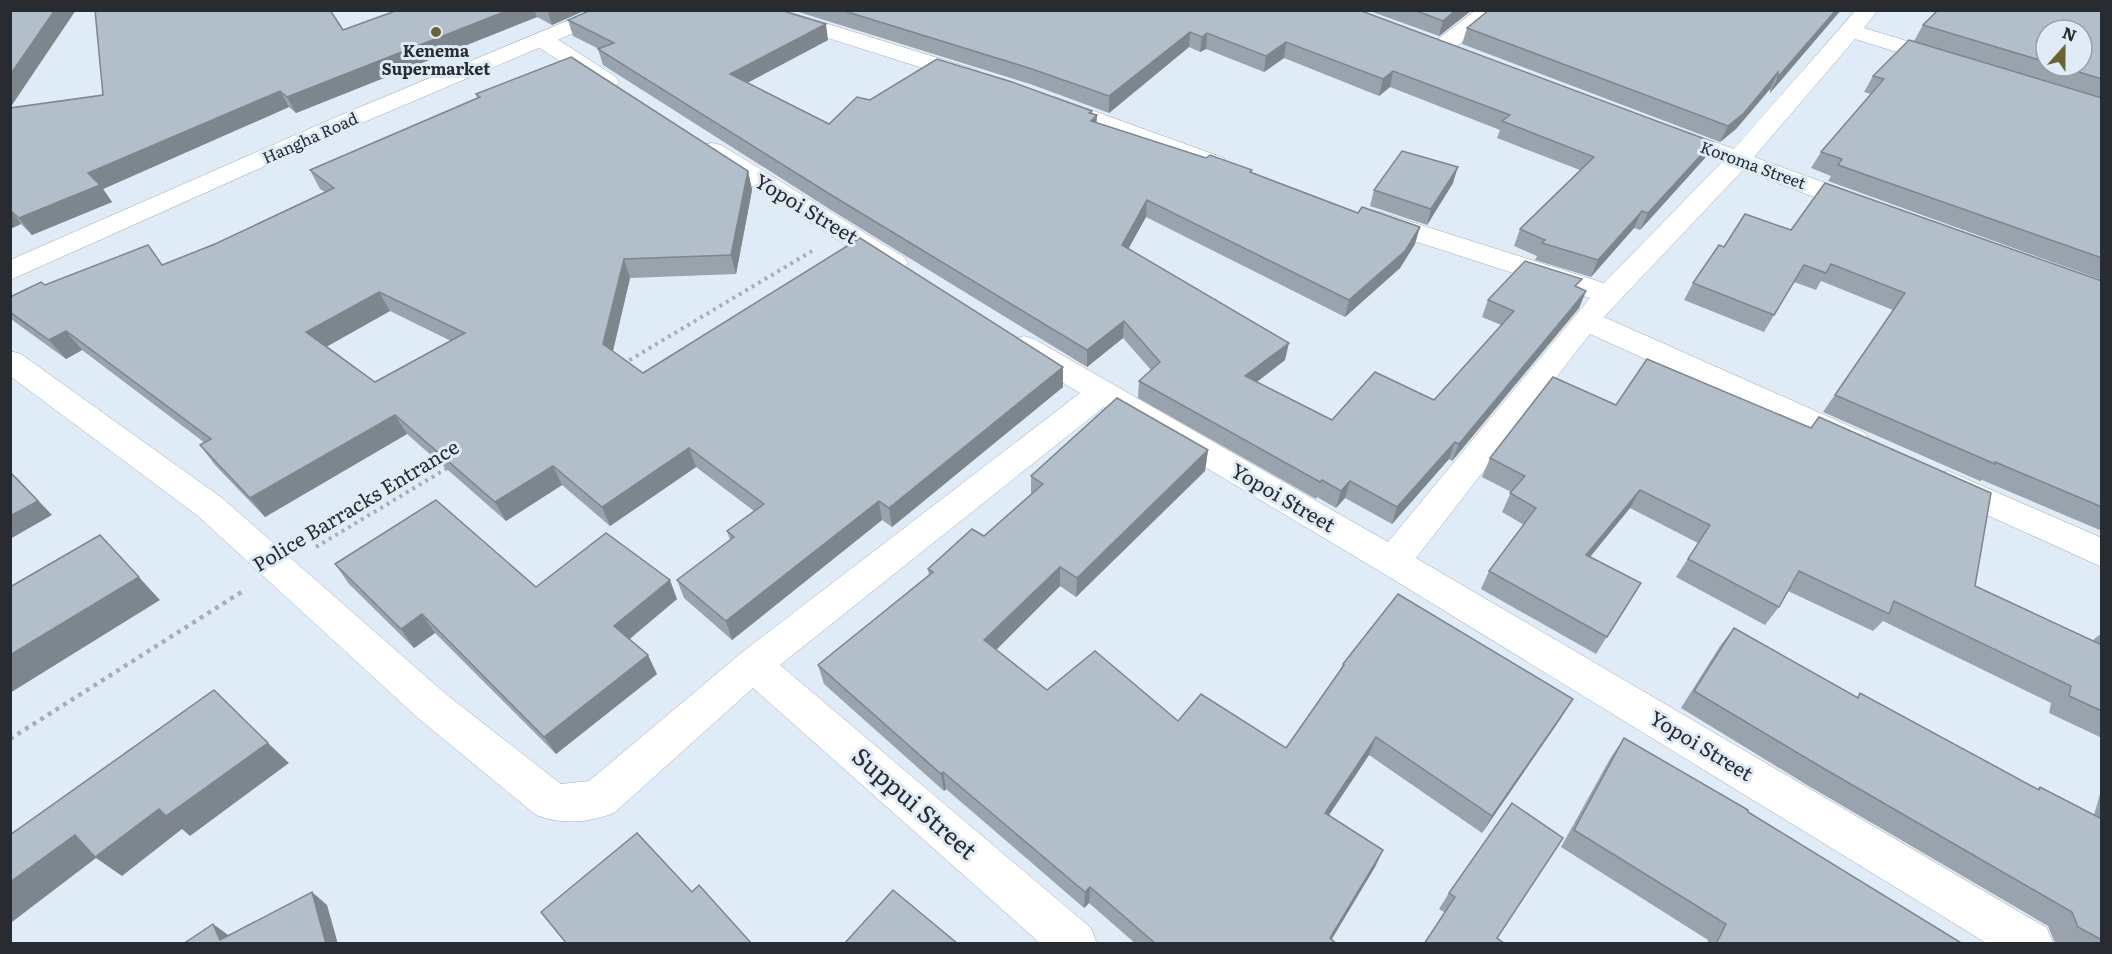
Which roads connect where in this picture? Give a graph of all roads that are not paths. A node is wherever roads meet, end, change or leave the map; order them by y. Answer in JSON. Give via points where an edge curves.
{"nodes":[{"id":1,"x":612,"y":10,"type":"edge"},
{"id":2,"x":759,"y":10,"type":"edge"},
{"id":3,"x":1490,"y":10,"type":"edge"},
{"id":4,"x":1868,"y":10,"type":"edge"},
{"id":5,"x":1852,"y":31,"type":"junction"},
{"id":6,"x":543,"y":40,"type":"junction"},
{"id":7,"x":1443,"y":47,"type":"edge"},
{"id":8,"x":1963,"y":66,"type":"edge"},
{"id":9,"x":990,"y":81,"type":"edge"},
{"id":10,"x":1032,"y":95,"type":"edge"},
{"id":11,"x":633,"y":99,"type":"edge"},
{"id":12,"x":1651,"y":126,"type":"edge"},
{"id":13,"x":683,"y":131,"type":"edge"},
{"id":14,"x":1738,"y":160,"type":"junction"},
{"id":15,"x":1239,"y":172,"type":"edge"},
{"id":16,"x":1351,"y":211,"type":"edge"},
{"id":17,"x":1881,"y":213,"type":"edge"},
{"id":18,"x":10,"y":271,"type":"edge"},
{"id":19,"x":921,"y":280,"type":"edge"},
{"id":20,"x":1608,"y":294,"type":"junction"},
{"id":21,"x":1585,"y":320,"type":"junction"},
{"id":22,"x":997,"y":330,"type":"edge"},
{"id":23,"x":10,"y":361,"type":"edge"},
{"id":24,"x":1101,"y":393,"type":"junction"},
{"id":25,"x":1882,"y":454,"type":"edge"},
{"id":26,"x":1924,"y":473,"type":"edge"},
{"id":27,"x":2102,"y":553,"type":"edge"},
{"id":28,"x":1393,"y":562,"type":"junction"},
{"id":29,"x":753,"y":665,"type":"junction"},
{"id":30,"x":1075,"y":944,"type":"edge"},
{"id":31,"x":2031,"y":944,"type":"edge"}],
"edges":[{"from":1,"to":6,"type":"main road","name":"Hangha Road"},
{"from":2,"to":9,"type":"main road"},
{"from":3,"to":7,"type":"main road"},
{"from":4,"to":5,"type":"main road"},
{"from":5,"to":8,"type":"main road"},
{"from":5,"to":14,"type":"main road"},
{"from":6,"to":11,"type":"main road"},
{"from":6,"to":18,"type":"main road","name":"Hangha Road","via":[[350,120]]},
{"from":10,"to":15,"type":"main road"},
{"from":12,"to":14,"type":"main road","name":"Koroma Street"},
{"from":13,"to":19,"type":"main road","name":"Yopoi Street"},
{"from":14,"to":17,"type":"main road","name":"Koroma Street"},
{"from":14,"to":20,"type":"main road"},
{"from":16,"to":20,"type":"main road"},
{"from":20,"to":21,"type":"main road"},
{"from":21,"to":25,"type":"main road"},
{"from":21,"to":28,"type":"main road"},
{"from":22,"to":24,"type":"main road","name":"Yopoi Street"},
{"from":23,"to":29,"type":"main road","via":[[210,507],[433,707],[550,801],[567,804],[599,799]]},
{"from":24,"to":28,"type":"main road","name":"Yopoi Street"},
{"from":24,"to":29,"type":"main road"},
{"from":26,"to":27,"type":"main road"},
{"from":28,"to":31,"type":"main road","name":"Yopoi Street"},
{"from":29,"to":30,"type":"main road","name":"Suppui Street"}]}
